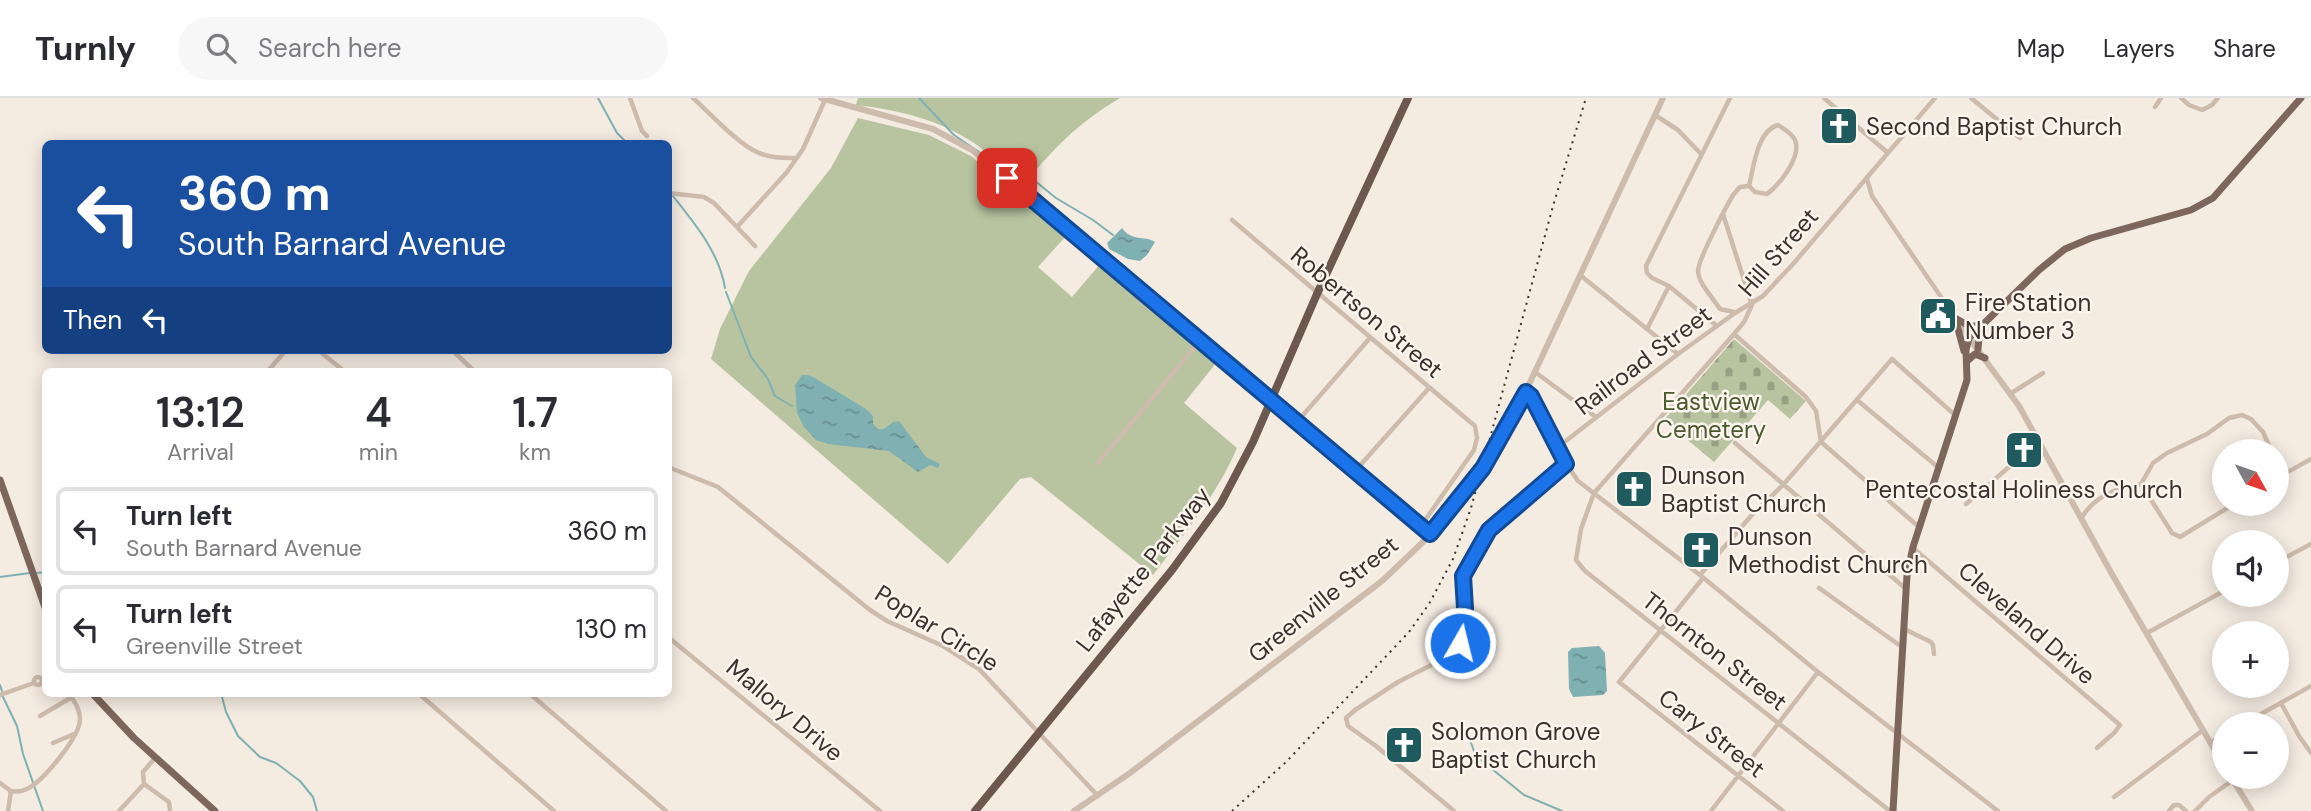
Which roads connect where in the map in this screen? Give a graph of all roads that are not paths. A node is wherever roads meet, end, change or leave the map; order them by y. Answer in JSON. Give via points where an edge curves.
{"nodes":[{"id":1,"x":630,"y":98,"type":"edge"},
{"id":2,"x":693,"y":98,"type":"edge"},
{"id":3,"x":1408,"y":98,"type":"edge"},
{"id":4,"x":1663,"y":98,"type":"edge"},
{"id":5,"x":1730,"y":98,"type":"edge"},
{"id":6,"x":1824,"y":98,"type":"edge"},
{"id":7,"x":1935,"y":98,"type":"edge"},
{"id":8,"x":1971,"y":98,"type":"edge"},
{"id":9,"x":2161,"y":98,"type":"edge"},
{"id":10,"x":2181,"y":98,"type":"edge"},
{"id":11,"x":2218,"y":98,"type":"edge"},
{"id":12,"x":2301,"y":98,"type":"edge"},
{"id":13,"x":823,"y":99,"type":"edge"},
{"id":14,"x":2155,"y":107,"type":"dead end"},
{"id":15,"x":1655,"y":116,"type":"junction"},
{"id":16,"x":648,"y":136,"type":"dead end"},
{"id":17,"x":2020,"y":138,"type":"dead end"},
{"id":18,"x":1888,"y":153,"type":"junction"},
{"id":19,"x":1701,"y":154,"type":"junction"},
{"id":20,"x":797,"y":158,"type":"junction"},
{"id":21,"x":1867,"y":178,"type":"junction"},
{"id":22,"x":1749,"y":186,"type":"junction"},
{"id":23,"x":672,"y":193,"type":"edge"},
{"id":24,"x":1723,"y":214,"type":"junction"},
{"id":25,"x":1232,"y":220,"type":"dead end"},
{"id":26,"x":737,"y":227,"type":"junction"},
{"id":27,"x":755,"y":246,"type":"dead end"},
{"id":28,"x":1580,"y":275,"type":"junction"},
{"id":29,"x":1669,"y":286,"type":"junction"},
{"id":30,"x":1317,"y":294,"type":"junction"},
{"id":31,"x":1752,"y":304,"type":"junction"},
{"id":32,"x":1720,"y":309,"type":"junction"},
{"id":33,"x":1735,"y":313,"type":"junction"},
{"id":34,"x":1955,"y":318,"type":"junction"},
{"id":35,"x":1719,"y":324,"type":"junction"},
{"id":36,"x":1980,"y":326,"type":"junction"},
{"id":37,"x":1647,"y":329,"type":"junction"},
{"id":38,"x":1734,"y":334,"type":"junction"},
{"id":39,"x":1369,"y":338,"type":"junction"},
{"id":40,"x":1969,"y":338,"type":"junction"},
{"id":41,"x":1199,"y":342,"type":"junction"},
{"id":42,"x":1978,"y":349,"type":"junction"},
{"id":43,"x":283,"y":354,"type":"edge"},
{"id":44,"x":323,"y":354,"type":"edge"},
{"id":45,"x":456,"y":354,"type":"edge"},
{"id":46,"x":1678,"y":354,"type":"junction"},
{"id":47,"x":1985,"y":358,"type":"junction"},
{"id":48,"x":1967,"y":360,"type":"junction"},
{"id":49,"x":271,"y":368,"type":"edge"},
{"id":50,"x":340,"y":368,"type":"edge"},
{"id":51,"x":471,"y":368,"type":"edge"},
{"id":52,"x":1535,"y":372,"type":"junction"},
{"id":53,"x":2043,"y":373,"type":"dead end"},
{"id":54,"x":1429,"y":388,"type":"junction"},
{"id":55,"x":1526,"y":392,"type":"junction"},
{"id":56,"x":2010,"y":394,"type":"junction"},
{"id":57,"x":1857,"y":400,"type":"junction"},
{"id":58,"x":1272,"y":401,"type":"junction"},
{"id":59,"x":1956,"y":416,"type":"junction"},
{"id":60,"x":1596,"y":418,"type":"junction"},
{"id":61,"x":1297,"y":422,"type":"junction"},
{"id":62,"x":2266,"y":439,"type":"edge"},
{"id":63,"x":2039,"y":441,"type":"junction"},
{"id":64,"x":1821,"y":442,"type":"junction"},
{"id":65,"x":1735,"y":443,"type":"dead end"},
{"id":66,"x":1558,"y":447,"type":"junction"},
{"id":67,"x":2311,"y":459,"type":"edge"},
{"id":68,"x":1098,"y":463,"type":"dead end"},
{"id":69,"x":1566,"y":464,"type":"junction"},
{"id":70,"x":1939,"y":468,"type":"junction"},
{"id":71,"x":672,"y":469,"type":"edge"},
{"id":72,"x":1355,"y":471,"type":"junction"},
{"id":73,"x":2289,"y":471,"type":"edge"},
{"id":74,"x":0,"y":480,"type":"edge"},
{"id":75,"x":2141,"y":484,"type":"junction"},
{"id":76,"x":1783,"y":485,"type":"junction"},
{"id":77,"x":1594,"y":494,"type":"junction"},
{"id":78,"x":1966,"y":504,"type":"dead end"},
{"id":79,"x":2214,"y":516,"type":"edge"},
{"id":80,"x":2082,"y":517,"type":"junction"},
{"id":81,"x":1421,"y":526,"type":"junction"},
{"id":82,"x":1919,"y":527,"type":"junction"},
{"id":83,"x":1430,"y":534,"type":"junction"},
{"id":84,"x":2311,"y":544,"type":"edge"},
{"id":85,"x":1913,"y":547,"type":"junction"},
{"id":86,"x":2289,"y":556,"type":"edge"},
{"id":87,"x":1701,"y":577,"type":"junction"},
{"id":88,"x":1819,"y":589,"type":"dead end"},
{"id":89,"x":1906,"y":589,"type":"junction"},
{"id":90,"x":2212,"y":598,"type":"edge"},
{"id":91,"x":42,"y":599,"type":"edge"},
{"id":92,"x":1903,"y":629,"type":"junction"},
{"id":93,"x":1660,"y":630,"type":"junction"},
{"id":94,"x":2147,"y":633,"type":"junction"},
{"id":95,"x":672,"y":640,"type":"edge"},
{"id":96,"x":1902,"y":647,"type":"junction"},
{"id":97,"x":1934,"y":654,"type":"dead end"},
{"id":98,"x":1818,"y":672,"type":"junction"},
{"id":99,"x":42,"y":680,"type":"edge"},
{"id":100,"x":2311,"y":686,"type":"edge"},
{"id":101,"x":0,"y":695,"type":"edge"},
{"id":102,"x":67,"y":697,"type":"edge"},
{"id":103,"x":71,"y":697,"type":"edge"},
{"id":104,"x":96,"y":697,"type":"edge"},
{"id":105,"x":423,"y":697,"type":"edge"},
{"id":106,"x":534,"y":697,"type":"edge"},
{"id":107,"x":2281,"y":703,"type":"junction"},
{"id":108,"x":2265,"y":712,"type":"edge"},
{"id":109,"x":40,"y":716,"type":"dead end"},
{"id":110,"x":1778,"y":723,"type":"junction"},
{"id":111,"x":2203,"y":730,"type":"junction"},
{"id":112,"x":1897,"y":732,"type":"junction"},
{"id":113,"x":1038,"y":733,"type":"junction"},
{"id":114,"x":74,"y":734,"type":"junction"},
{"id":115,"x":53,"y":743,"type":"dead end"},
{"id":116,"x":2210,"y":743,"type":"joint"},
{"id":117,"x":2212,"y":746,"type":"edge"},
{"id":118,"x":2098,"y":748,"type":"dead end"},
{"id":119,"x":2311,"y":753,"type":"edge"},
{"id":120,"x":156,"y":757,"type":"junction"},
{"id":121,"x":1737,"y":775,"type":"junction"},
{"id":122,"x":0,"y":783,"type":"edge"},
{"id":123,"x":144,"y":784,"type":"junction"},
{"id":124,"x":2219,"y":789,"type":"edge"},
{"id":125,"x":2238,"y":789,"type":"edge"},
{"id":126,"x":10,"y":791,"type":"junction"},
{"id":127,"x":1098,"y":796,"type":"junction"},
{"id":128,"x":2114,"y":797,"type":"dead end"},
{"id":129,"x":8,"y":811,"type":"edge"},
{"id":130,"x":120,"y":811,"type":"edge"},
{"id":131,"x":170,"y":811,"type":"edge"},
{"id":132,"x":215,"y":811,"type":"edge"},
{"id":133,"x":554,"y":811,"type":"edge"},
{"id":134,"x":666,"y":811,"type":"edge"},
{"id":135,"x":880,"y":811,"type":"edge"},
{"id":136,"x":975,"y":811,"type":"edge"},
{"id":137,"x":1074,"y":811,"type":"edge"},
{"id":138,"x":1454,"y":811,"type":"edge"},
{"id":139,"x":1711,"y":811,"type":"edge"},
{"id":140,"x":1783,"y":811,"type":"edge"},
{"id":141,"x":1891,"y":811,"type":"edge"},
{"id":142,"x":1998,"y":811,"type":"edge"},
{"id":143,"x":2169,"y":811,"type":"edge"},
{"id":144,"x":2186,"y":811,"type":"edge"},
{"id":145,"x":2195,"y":811,"type":"edge"},
{"id":146,"x":2252,"y":811,"type":"edge"}],
"edges":[{"from":1,"to":16,"type":"street"},
{"from":2,"to":20,"type":"street","via":[[757,152]]},
{"from":3,"to":30,"type":"highway","name":"Lafayette Parkway"},
{"from":4,"to":15,"type":"street","name":"Greenville Street"},
{"from":5,"to":19,"type":"street"},
{"from":6,"to":18,"type":"street"},
{"from":7,"to":18,"type":"street","name":"Hill Street"},
{"from":8,"to":17,"type":"street"},
{"from":9,"to":14,"type":"street"},
{"from":10,"to":11,"type":"street","via":[[2202,110]]},
{"from":12,"to":36,"type":"main road","via":[[2205,204],[2065,249]]},
{"from":13,"to":20,"type":"street"},
{"from":13,"to":41,"type":"street","via":[[933,129],[972,150]]},
{"from":15,"to":19,"type":"street","via":[[1678,130]]},
{"from":15,"to":28,"type":"street","name":"Greenville Street"},
{"from":18,"to":21,"type":"street","name":"Hill Street"},
{"from":19,"to":29,"type":"street","via":[[1646,266],[1652,278]]},
{"from":20,"to":26,"type":"street"},
{"from":21,"to":31,"type":"street","name":"Hill Street","via":[[1780,279]]},
{"from":21,"to":34,"type":"street","via":[[1872,196]]},
{"from":22,"to":22,"type":"street","via":[[1766,133],[1778,125],[1797,145],[1793,160],[1767,194]]},
{"from":22,"to":24,"type":"street","via":[[1740,187]]},
{"from":23,"to":26,"type":"street","via":[[704,197]]},
{"from":24,"to":31,"type":"street"},
{"from":24,"to":32,"type":"street","via":[[1698,272]]},
{"from":25,"to":30,"type":"street","name":"Robertson Street"},
{"from":26,"to":27,"type":"street"},
{"from":28,"to":37,"type":"street"},
{"from":28,"to":52,"type":"street","name":"Greenville Street"},
{"from":29,"to":35,"type":"street"},
{"from":29,"to":37,"type":"street"},
{"from":30,"to":39,"type":"street","name":"Robertson Street"},
{"from":30,"to":58,"type":"highway","name":"Lafayette Parkway"},
{"from":31,"to":33,"type":"street","name":"Railroad Street"},
{"from":31,"to":38,"type":"street","name":"Hill Street"},
{"from":32,"to":33,"type":"street"},
{"from":32,"to":35,"type":"street"},
{"from":33,"to":35,"type":"street","name":"Railroad Street"},
{"from":34,"to":36,"type":"main road"},
{"from":34,"to":40,"type":"street"},
{"from":34,"to":48,"type":"main road"},
{"from":35,"to":46,"type":"street","name":"Railroad Street"},
{"from":36,"to":40,"type":"main road"},
{"from":36,"to":42,"type":"main road"},
{"from":37,"to":46,"type":"street"},
{"from":38,"to":64,"type":"street","via":[[1806,397],[1816,411]]},
{"from":38,"to":77,"type":"street","name":"Hill Street"},
{"from":39,"to":54,"type":"street","name":"Robertson Street"},
{"from":39,"to":61,"type":"street"},
{"from":40,"to":42,"type":"street"},
{"from":40,"to":48,"type":"main road"},
{"from":41,"to":58,"type":"street"},
{"from":41,"to":68,"type":"street"},
{"from":42,"to":47,"type":"street"},
{"from":43,"to":49,"type":"street"},
{"from":44,"to":50,"type":"street"},
{"from":45,"to":51,"type":"street"},
{"from":46,"to":60,"type":"street","name":"Railroad Street"},
{"from":47,"to":48,"type":"main road","via":[[1975,354]]},
{"from":47,"to":56,"type":"street"},
{"from":48,"to":59,"type":"main road","via":[[1967,380]]},
{"from":52,"to":55,"type":"street","name":"Greenville Street"},
{"from":52,"to":60,"type":"street"},
{"from":53,"to":56,"type":"street"},
{"from":54,"to":72,"type":"street"},
{"from":54,"to":81,"type":"street","name":"Robertson Street","via":[[1477,431],[1474,450]]},
{"from":55,"to":66,"type":"street"},
{"from":55,"to":83,"type":"street","name":"Greenville Street","via":[[1464,495]]},
{"from":56,"to":63,"type":"street"},
{"from":57,"to":59,"type":"street","via":[[1892,359]]},
{"from":57,"to":64,"type":"street"},
{"from":57,"to":70,"type":"street"},
{"from":58,"to":61,"type":"street"},
{"from":58,"to":113,"type":"highway","name":"Lafayette Parkway","via":[[1211,518]]},
{"from":59,"to":70,"type":"main road"},
{"from":60,"to":66,"type":"street","name":"Railroad Street"},
{"from":61,"to":72,"type":"street"},
{"from":62,"to":75,"type":"street","via":[[2255,422],[2242,415],[2229,418],[2153,463]]},
{"from":63,"to":78,"type":"street"},
{"from":63,"to":80,"type":"street"},
{"from":64,"to":76,"type":"street"},
{"from":64,"to":82,"type":"street"},
{"from":65,"to":76,"type":"street"},
{"from":66,"to":69,"type":"street"},
{"from":67,"to":73,"type":"street"},
{"from":69,"to":77,"type":"street"},
{"from":69,"to":138,"type":"street","via":[[1489,530],[1463,576],[1460,643],[1447,657],[1398,682],[1346,718],[1348,726]]},
{"from":70,"to":82,"type":"main road"},
{"from":71,"to":113,"type":"street","name":"Poplar Circle","via":[[718,488],[870,610],[979,669]]},
{"from":72,"to":81,"type":"street"},
{"from":74,"to":91,"type":"main road"},
{"from":75,"to":79,"type":"street","via":[[2177,537]]},
{"from":75,"to":80,"type":"street","via":[[2116,488],[2094,502]]},
{"from":76,"to":87,"type":"street"},
{"from":76,"to":89,"type":"street"},
{"from":77,"to":87,"type":"street"},
{"from":77,"to":93,"type":"street","name":"Thornton Street","via":[[1576,560]]},
{"from":80,"to":94,"type":"street"},
{"from":81,"to":83,"type":"street"},
{"from":82,"to":85,"type":"main road"},
{"from":83,"to":127,"type":"street","name":"Greenville Street","via":[[1365,594]]},
{"from":84,"to":86,"type":"street"},
{"from":85,"to":89,"type":"main road"},
{"from":85,"to":118,"type":"street","name":"Cleveland Drive","via":[[2119,725]]},
{"from":87,"to":93,"type":"street"},
{"from":87,"to":98,"type":"street"},
{"from":88,"to":96,"type":"street"},
{"from":89,"to":92,"type":"main road"},
{"from":90,"to":94,"type":"street"},
{"from":92,"to":96,"type":"main road"},
{"from":92,"to":97,"type":"street","via":[[1931,642]]},
{"from":93,"to":110,"type":"street","name":"Thornton Street"},
{"from":93,"to":121,"type":"street","name":"Cary Street","via":[[1619,682]]},
{"from":94,"to":111,"type":"street"},
{"from":95,"to":135,"type":"street","name":"Mallory Drive"},
{"from":96,"to":112,"type":"main road"},
{"from":98,"to":110,"type":"street"},
{"from":98,"to":112,"type":"street"},
{"from":99,"to":101,"type":"street"},
{"from":100,"to":107,"type":"street"},
{"from":102,"to":109,"type":"street"},
{"from":103,"to":114,"type":"street","via":[[80,716]]},
{"from":104,"to":120,"type":"main road"},
{"from":105,"to":133,"type":"street"},
{"from":106,"to":134,"type":"street"},
{"from":107,"to":108,"type":"street"},
{"from":107,"to":119,"type":"street"},
{"from":110,"to":121,"type":"street"},
{"from":110,"to":141,"type":"street","name":"Thornton Street"},
{"from":111,"to":116,"type":"street"},
{"from":111,"to":128,"type":"street"},
{"from":112,"to":141,"type":"main road"},
{"from":112,"to":142,"type":"street"},
{"from":113,"to":127,"type":"street","name":"Poplar Circle"},
{"from":113,"to":136,"type":"highway","name":"Lafayette Parkway"},
{"from":114,"to":115,"type":"street"},
{"from":114,"to":126,"type":"street","via":[[37,782]]},
{"from":116,"to":117,"type":"street"},
{"from":120,"to":123,"type":"street","via":[[143,772]]},
{"from":120,"to":132,"type":"main road"},
{"from":121,"to":139,"type":"street"},
{"from":121,"to":140,"type":"street","name":"Cary Street"},
{"from":122,"to":126,"type":"street"},
{"from":123,"to":130,"type":"street"},
{"from":123,"to":131,"type":"street","via":[[169,802]]},
{"from":124,"to":145,"type":"street"},
{"from":125,"to":146,"type":"street"},
{"from":126,"to":129,"type":"street"},
{"from":127,"to":137,"type":"street","name":"Greenville Street"},
{"from":143,"to":144,"type":"street","via":[[2179,805]]}]}
